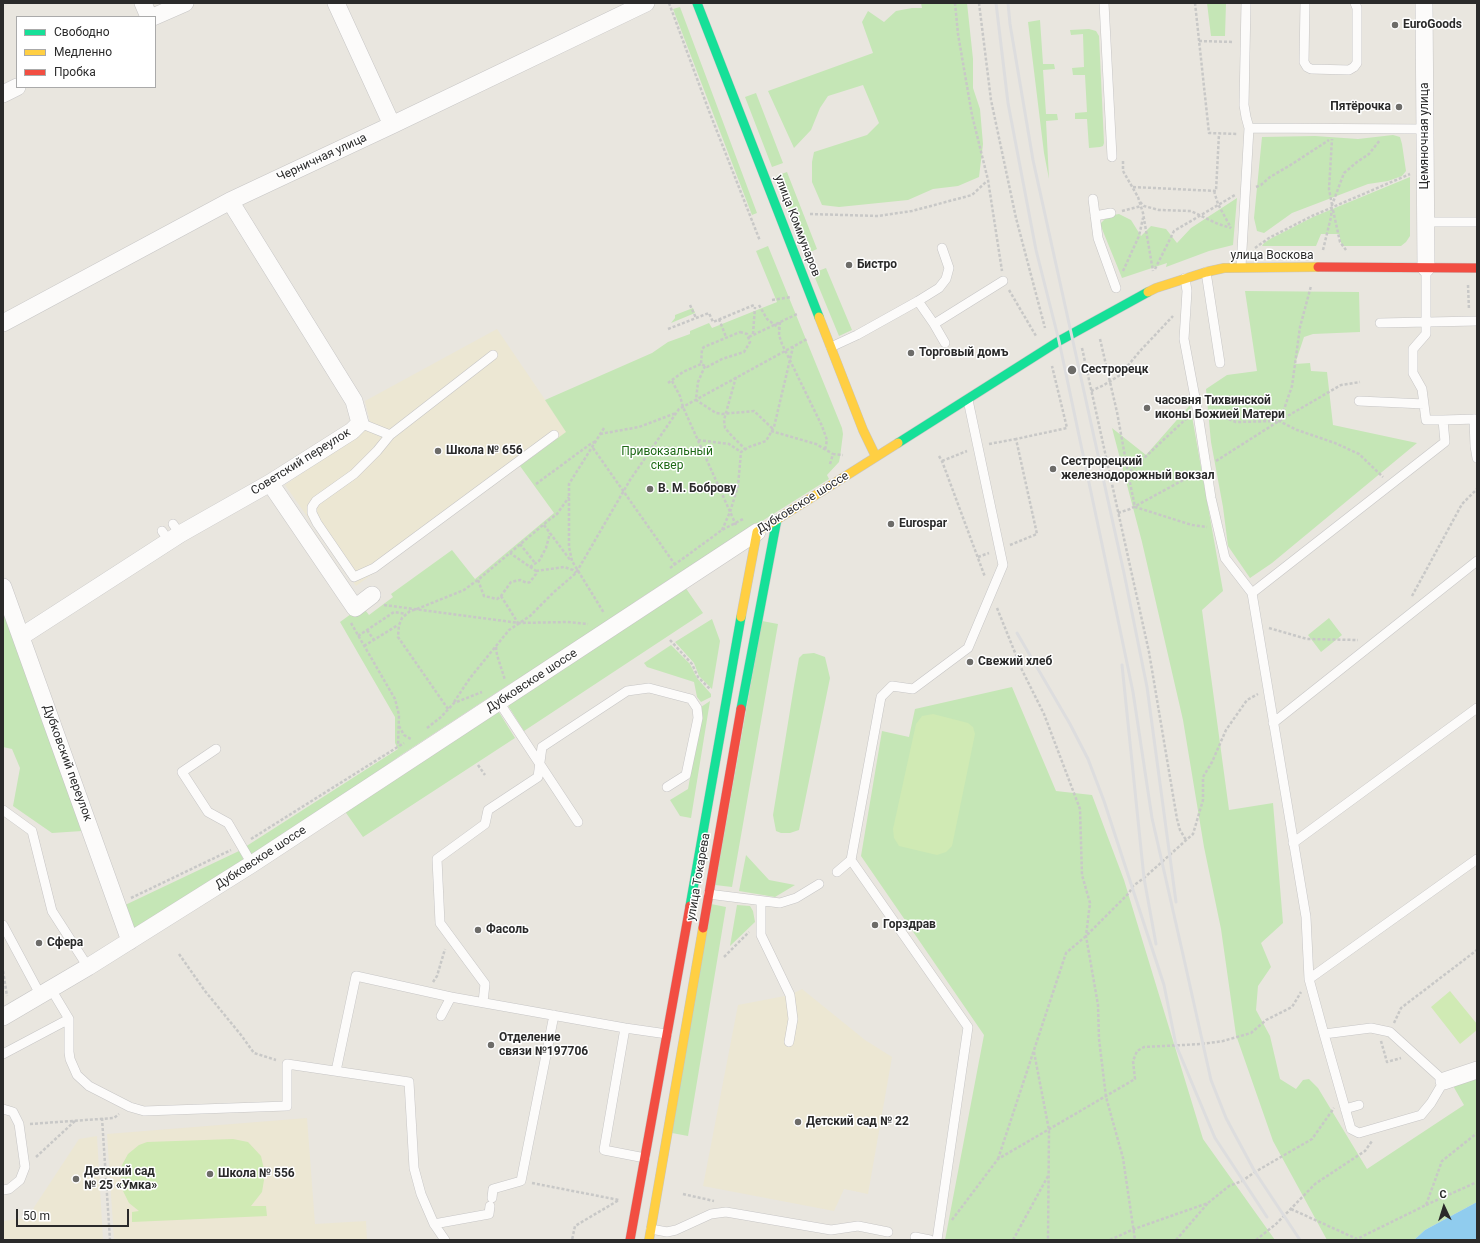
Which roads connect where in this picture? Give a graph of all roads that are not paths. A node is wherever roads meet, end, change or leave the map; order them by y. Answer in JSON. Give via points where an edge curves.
{"nodes":[{"id":1,"x":143,"y":3,"type":"edge"},
{"id":2,"x":185,"y":3,"type":"edge"},
{"id":3,"x":336,"y":3,"type":"edge"},
{"id":4,"x":646,"y":3,"type":"edge"},
{"id":5,"x":697,"y":3,"type":"edge"},
{"id":6,"x":1104,"y":3,"type":"edge"},
{"id":7,"x":1246,"y":3,"type":"edge"},
{"id":8,"x":1304,"y":3,"type":"edge"},
{"id":9,"x":1355,"y":3,"type":"edge"},
{"id":10,"x":1424,"y":3,"type":"edge"},
{"id":11,"x":149,"y":16,"type":"edge"},
{"id":12,"x":155,"y":16,"type":"edge"},
{"id":13,"x":16,"y":88,"type":"edge"},
{"id":14,"x":3,"y":94,"type":"edge"},
{"id":15,"x":392,"y":125,"type":"junction"},
{"id":16,"x":1424,"y":129,"type":"junction"},
{"id":17,"x":1249,"y":131,"type":"junction"},
{"id":18,"x":1112,"y":157,"type":"dead end"},
{"id":19,"x":1093,"y":199,"type":"dead end"},
{"id":20,"x":230,"y":201,"type":"junction"},
{"id":21,"x":1111,"y":213,"type":"road end"},
{"id":22,"x":1095,"y":216,"type":"junction"},
{"id":23,"x":1425,"y":222,"type":"junction"},
{"id":24,"x":1477,"y":222,"type":"edge"},
{"id":25,"x":942,"y":248,"type":"dead end"},
{"id":26,"x":1241,"y":267,"type":"junction"},
{"id":27,"x":1426,"y":268,"type":"junction"},
{"id":28,"x":1477,"y":268,"type":"edge"},
{"id":29,"x":1206,"y":272,"type":"junction"},
{"id":30,"x":1186,"y":278,"type":"junction"},
{"id":31,"x":1003,"y":281,"type":"road end"},
{"id":32,"x":1116,"y":287,"type":"road end"},
{"id":33,"x":918,"y":301,"type":"junction"},
{"id":34,"x":1473,"y":321,"type":"edge"},
{"id":35,"x":3,"y":323,"type":"edge"},
{"id":36,"x":1380,"y":323,"type":"dead end"},
{"id":37,"x":1426,"y":323,"type":"junction"},
{"id":38,"x":934,"y":324,"type":"junction"},
{"id":39,"x":1058,"y":341,"type":"joint"},
{"id":40,"x":945,"y":343,"type":"dead end"},
{"id":41,"x":831,"y":347,"type":"junction"},
{"id":42,"x":493,"y":356,"type":"dead end"},
{"id":43,"x":1220,"y":363,"type":"dead end"},
{"id":44,"x":968,"y":398,"type":"junction"},
{"id":45,"x":1359,"y":401,"type":"dead end"},
{"id":46,"x":1424,"y":404,"type":"junction"},
{"id":47,"x":1476,"y":419,"type":"edge"},
{"id":48,"x":1443,"y":420,"type":"junction"},
{"id":49,"x":360,"y":423,"type":"junction"},
{"id":50,"x":390,"y":435,"type":"junction"},
{"id":51,"x":554,"y":435,"type":"dead end"},
{"id":52,"x":876,"y":457,"type":"junction"},
{"id":53,"x":1477,"y":458,"type":"edge"},
{"id":54,"x":270,"y":483,"type":"junction"},
{"id":55,"x":777,"y":519,"type":"junction"},
{"id":56,"x":757,"y":532,"type":"junction"},
{"id":57,"x":1477,"y":561,"type":"edge"},
{"id":58,"x":3,"y":587,"type":"edge"},
{"id":59,"x":1252,"y":592,"type":"junction"},
{"id":60,"x":372,"y":595,"type":"road end"},
{"id":61,"x":22,"y":636,"type":"junction"},
{"id":62,"x":494,"y":696,"type":"junction"},
{"id":63,"x":1477,"y":708,"type":"edge"},
{"id":64,"x":1273,"y":723,"type":"junction"},
{"id":65,"x":216,"y":749,"type":"dead end"},
{"id":66,"x":539,"y":763,"type":"junction"},
{"id":67,"x":667,"y":787,"type":"dead end"},
{"id":68,"x":3,"y":810,"type":"edge"},
{"id":69,"x":578,"y":822,"type":"dead end"},
{"id":70,"x":1293,"y":843,"type":"junction"},
{"id":71,"x":1477,"y":859,"type":"edge"},
{"id":72,"x":851,"y":860,"type":"junction"},
{"id":73,"x":252,"y":864,"type":"junction"},
{"id":74,"x":837,"y":872,"type":"dead end"},
{"id":75,"x":819,"y":884,"type":"dead end"},
{"id":76,"x":693,"y":891,"type":"junction"},
{"id":77,"x":708,"y":894,"type":"junction"},
{"id":78,"x":761,"y":901,"type":"junction"},
{"id":79,"x":3,"y":925,"type":"edge"},
{"id":80,"x":130,"y":941,"type":"junction"},
{"id":81,"x":88,"y":967,"type":"junction"},
{"id":82,"x":1309,"y":979,"type":"junction"},
{"id":83,"x":46,"y":993,"type":"junction"},
{"id":84,"x":451,"y":996,"type":"junction"},
{"id":85,"x":483,"y":1002,"type":"junction"},
{"id":86,"x":6,"y":1009,"type":"edge"},
{"id":87,"x":554,"y":1015,"type":"junction"},
{"id":88,"x":441,"y":1016,"type":"dead end"},
{"id":89,"x":69,"y":1019,"type":"junction"},
{"id":90,"x":625,"y":1028,"type":"junction"},
{"id":91,"x":667,"y":1034,"type":"junction"},
{"id":92,"x":1324,"y":1034,"type":"junction"},
{"id":93,"x":685,"y":1036,"type":"junction"},
{"id":94,"x":789,"y":1042,"type":"dead end"},
{"id":95,"x":3,"y":1054,"type":"edge"},
{"id":96,"x":1477,"y":1070,"type":"edge"},
{"id":97,"x":336,"y":1071,"type":"junction"},
{"id":98,"x":1444,"y":1081,"type":"junction"},
{"id":99,"x":1359,"y":1105,"type":"dead end"},
{"id":100,"x":3,"y":1109,"type":"edge"},
{"id":101,"x":1345,"y":1109,"type":"junction"},
{"id":102,"x":645,"y":1158,"type":"junction"},
{"id":103,"x":663,"y":1162,"type":"junction"},
{"id":104,"x":3,"y":1190,"type":"edge"},
{"id":105,"x":434,"y":1224,"type":"junction"},
{"id":106,"x":633,"y":1226,"type":"junction"},
{"id":107,"x":651,"y":1229,"type":"junction"},
{"id":108,"x":831,"y":1230,"type":"junction"},
{"id":109,"x":888,"y":1232,"type":"dead end"},
{"id":110,"x":915,"y":1237,"type":"dead end"},
{"id":111,"x":445,"y":1240,"type":"edge"},
{"id":112,"x":630,"y":1240,"type":"edge"},
{"id":113,"x":649,"y":1240,"type":"edge"},
{"id":114,"x":829,"y":1240,"type":"edge"},
{"id":115,"x":930,"y":1240,"type":"edge"},
{"id":116,"x":937,"y":1240,"type":"edge"}],
"edges":[{"from":1,"to":11,"type":"street"},
{"from":2,"to":12,"type":"street"},
{"from":3,"to":15,"type":"street"},
{"from":4,"to":15,"type":"street","name":"Черничная улица"},
{"from":5,"to":41,"type":"main road","name":"улица Коммунаров"},
{"from":6,"to":18,"type":"lane"},
{"from":7,"to":17,"type":"lane","via":[[1244,105]]},
{"from":8,"to":9,"type":"lane","via":[[1304,62],[1307,67],[1349,70],[1356,62]]},
{"from":10,"to":16,"type":"street","name":"Цемяночная улица"},
{"from":13,"to":14,"type":"street"},
{"from":15,"to":20,"type":"street","name":"Черничная улица"},
{"from":16,"to":17,"type":"lane","via":[[1332,128]]},
{"from":16,"to":23,"type":"street","name":"Цемяночная улица"},
{"from":17,"to":26,"type":"lane"},
{"from":19,"to":22,"type":"lane"},
{"from":20,"to":35,"type":"street","name":"Черничная улица"},
{"from":20,"to":49,"type":"street","name":"Советский переулок","via":[[354,401]]},
{"from":21,"to":22,"type":"lane"},
{"from":22,"to":32,"type":"lane","via":[[1098,238]]},
{"from":23,"to":24,"type":"lane"},
{"from":23,"to":27,"type":"street","name":"Цемяночная улица"},
{"from":25,"to":33,"type":"lane","via":[[949,268],[946,279],[939,288]]},
{"from":26,"to":27,"type":"main road","name":"улица Воскова"},
{"from":26,"to":29,"type":"main road","name":"улица Воскова"},
{"from":27,"to":28,"type":"main road","name":"улица Воскова"},
{"from":27,"to":37,"type":"lane"},
{"from":29,"to":30,"type":"main road","name":"улица Воскова"},
{"from":29,"to":43,"type":"lane"},
{"from":30,"to":39,"type":"main road","name":"улица Воскова","via":[[1156,288]]},
{"from":30,"to":59,"type":"lane","via":[[1184,339],[1210,498],[1225,558]]},
{"from":31,"to":38,"type":"lane"},
{"from":33,"to":38,"type":"lane"},
{"from":33,"to":41,"type":"lane"},
{"from":34,"to":37,"type":"lane"},
{"from":36,"to":37,"type":"lane"},
{"from":37,"to":46,"type":"lane","via":[[1426,334],[1413,349],[1413,373],[1421,386]]},
{"from":38,"to":40,"type":"lane"},
{"from":39,"to":44,"type":"main road","name":"Дубковское шоссе"},
{"from":41,"to":52,"type":"main road","name":"улица Коммунаров"},
{"from":42,"to":50,"type":"lane"},
{"from":44,"to":52,"type":"main road","name":"Дубковское шоссе"},
{"from":44,"to":72,"type":"lane","via":[[1003,565],[968,648],[913,689],[892,686],[881,697]]},
{"from":45,"to":46,"type":"lane"},
{"from":46,"to":48,"type":"lane","via":[[1426,420]]},
{"from":47,"to":48,"type":"lane"},
{"from":47,"to":53,"type":"lane","via":[[1474,446]]},
{"from":48,"to":59,"type":"lane","via":[[1445,442]]},
{"from":49,"to":50,"type":"lane"},
{"from":49,"to":54,"type":"street","name":"Советский переулок","via":[[352,431]]},
{"from":50,"to":51,"type":"lane","via":[[354,474],[316,501],[312,507],[317,522],[354,577],[374,568]]},
{"from":52,"to":55,"type":"main road","name":"Дубковское шоссе"},
{"from":54,"to":60,"type":"street","via":[[355,608]]},
{"from":54,"to":61,"type":"street","name":"Советский переулок","via":[[171,533]]},
{"from":55,"to":56,"type":"main road","name":"Дубковское шоссе"},
{"from":55,"to":77,"type":"main road","name":"улица Токарева"},
{"from":56,"to":62,"type":"street","name":"Дубковское шоссе","via":[[686,579]]},
{"from":56,"to":76,"type":"main road","name":"улица Токарева"},
{"from":57,"to":64,"type":"lane"},
{"from":58,"to":61,"type":"street","name":"Дубковский переулок"},
{"from":59,"to":64,"type":"lane"},
{"from":61,"to":80,"type":"street","name":"Дубковский переулок"},
{"from":62,"to":66,"type":"lane"},
{"from":62,"to":73,"type":"street","name":"Дубковское шоссе"},
{"from":63,"to":70,"type":"lane"},
{"from":64,"to":70,"type":"lane"},
{"from":65,"to":73,"type":"lane","via":[[182,772],[208,812],[228,823]]},
{"from":66,"to":67,"type":"lane","via":[[542,747],[627,691],[649,688],[691,699],[697,708],[698,718],[686,774]]},
{"from":66,"to":69,"type":"lane"},
{"from":66,"to":85,"type":"lane","via":[[538,777],[488,810],[485,824],[437,859],[440,923],[485,984]]},
{"from":68,"to":81,"type":"lane","via":[[32,831],[52,911]]},
{"from":70,"to":82,"type":"lane","via":[[1306,917]]},
{"from":71,"to":82,"type":"lane"},
{"from":72,"to":74,"type":"lane"},
{"from":72,"to":116,"type":"lane","via":[[968,1028]]},
{"from":73,"to":80,"type":"street","name":"Дубковское шоссе"},
{"from":75,"to":78,"type":"lane","via":[[796,898],[780,903]]},
{"from":76,"to":77,"type":"lane"},
{"from":76,"to":91,"type":"main road","name":"улица Токарева"},
{"from":77,"to":78,"type":"lane"},
{"from":77,"to":93,"type":"main road","name":"улица Токарева"},
{"from":78,"to":94,"type":"lane","via":[[761,935],[790,995],[793,1019]]},
{"from":79,"to":83,"type":"lane"},
{"from":80,"to":81,"type":"street","name":"Дубковское шоссе"},
{"from":81,"to":83,"type":"street","name":"Дубковское шоссе"},
{"from":82,"to":92,"type":"lane"},
{"from":83,"to":86,"type":"street","name":"Дубковское шоссе"},
{"from":83,"to":89,"type":"lane"},
{"from":84,"to":85,"type":"lane"},
{"from":84,"to":88,"type":"lane"},
{"from":84,"to":97,"type":"lane","via":[[356,976]]},
{"from":85,"to":87,"type":"lane"},
{"from":87,"to":90,"type":"lane"},
{"from":87,"to":105,"type":"lane","via":[[521,1181],[493,1189],[489,1214]]},
{"from":89,"to":95,"type":"lane"},
{"from":89,"to":97,"type":"lane","via":[[70,1059],[77,1075],[89,1086],[130,1107],[144,1111],[287,1106],[287,1064]]},
{"from":90,"to":91,"type":"lane"},
{"from":90,"to":102,"type":"lane","via":[[604,1150]]},
{"from":91,"to":93,"type":"lane"},
{"from":91,"to":102,"type":"main road","name":"улица Токарева"},
{"from":92,"to":98,"type":"lane","via":[[1371,1028],[1390,1032]]},
{"from":92,"to":101,"type":"lane"},
{"from":93,"to":103,"type":"main road","name":"улица Токарева"},
{"from":96,"to":98,"type":"street"},
{"from":97,"to":105,"type":"lane","via":[[409,1082],[414,1168],[420,1194]]},
{"from":98,"to":101,"type":"lane","via":[[1431,1104],[1421,1115],[1359,1133],[1351,1128]]},
{"from":99,"to":101,"type":"lane"},
{"from":100,"to":104,"type":"lane","via":[[13,1112],[19,1124],[25,1167],[20,1180],[9,1189]]},
{"from":102,"to":103,"type":"lane"},
{"from":102,"to":106,"type":"main road","name":"улица Токарева"},
{"from":103,"to":107,"type":"main road","name":"улица Токарева"},
{"from":105,"to":111,"type":"lane"},
{"from":106,"to":107,"type":"lane"},
{"from":106,"to":112,"type":"main road","name":"улица Токарева"},
{"from":107,"to":108,"type":"lane","via":[[667,1232],[676,1230],[712,1214],[726,1212]]},
{"from":107,"to":113,"type":"main road","name":"улица Токарева"},
{"from":108,"to":109,"type":"lane","via":[[858,1226]]},
{"from":108,"to":114,"type":"lane"},
{"from":110,"to":115,"type":"lane"}]}
